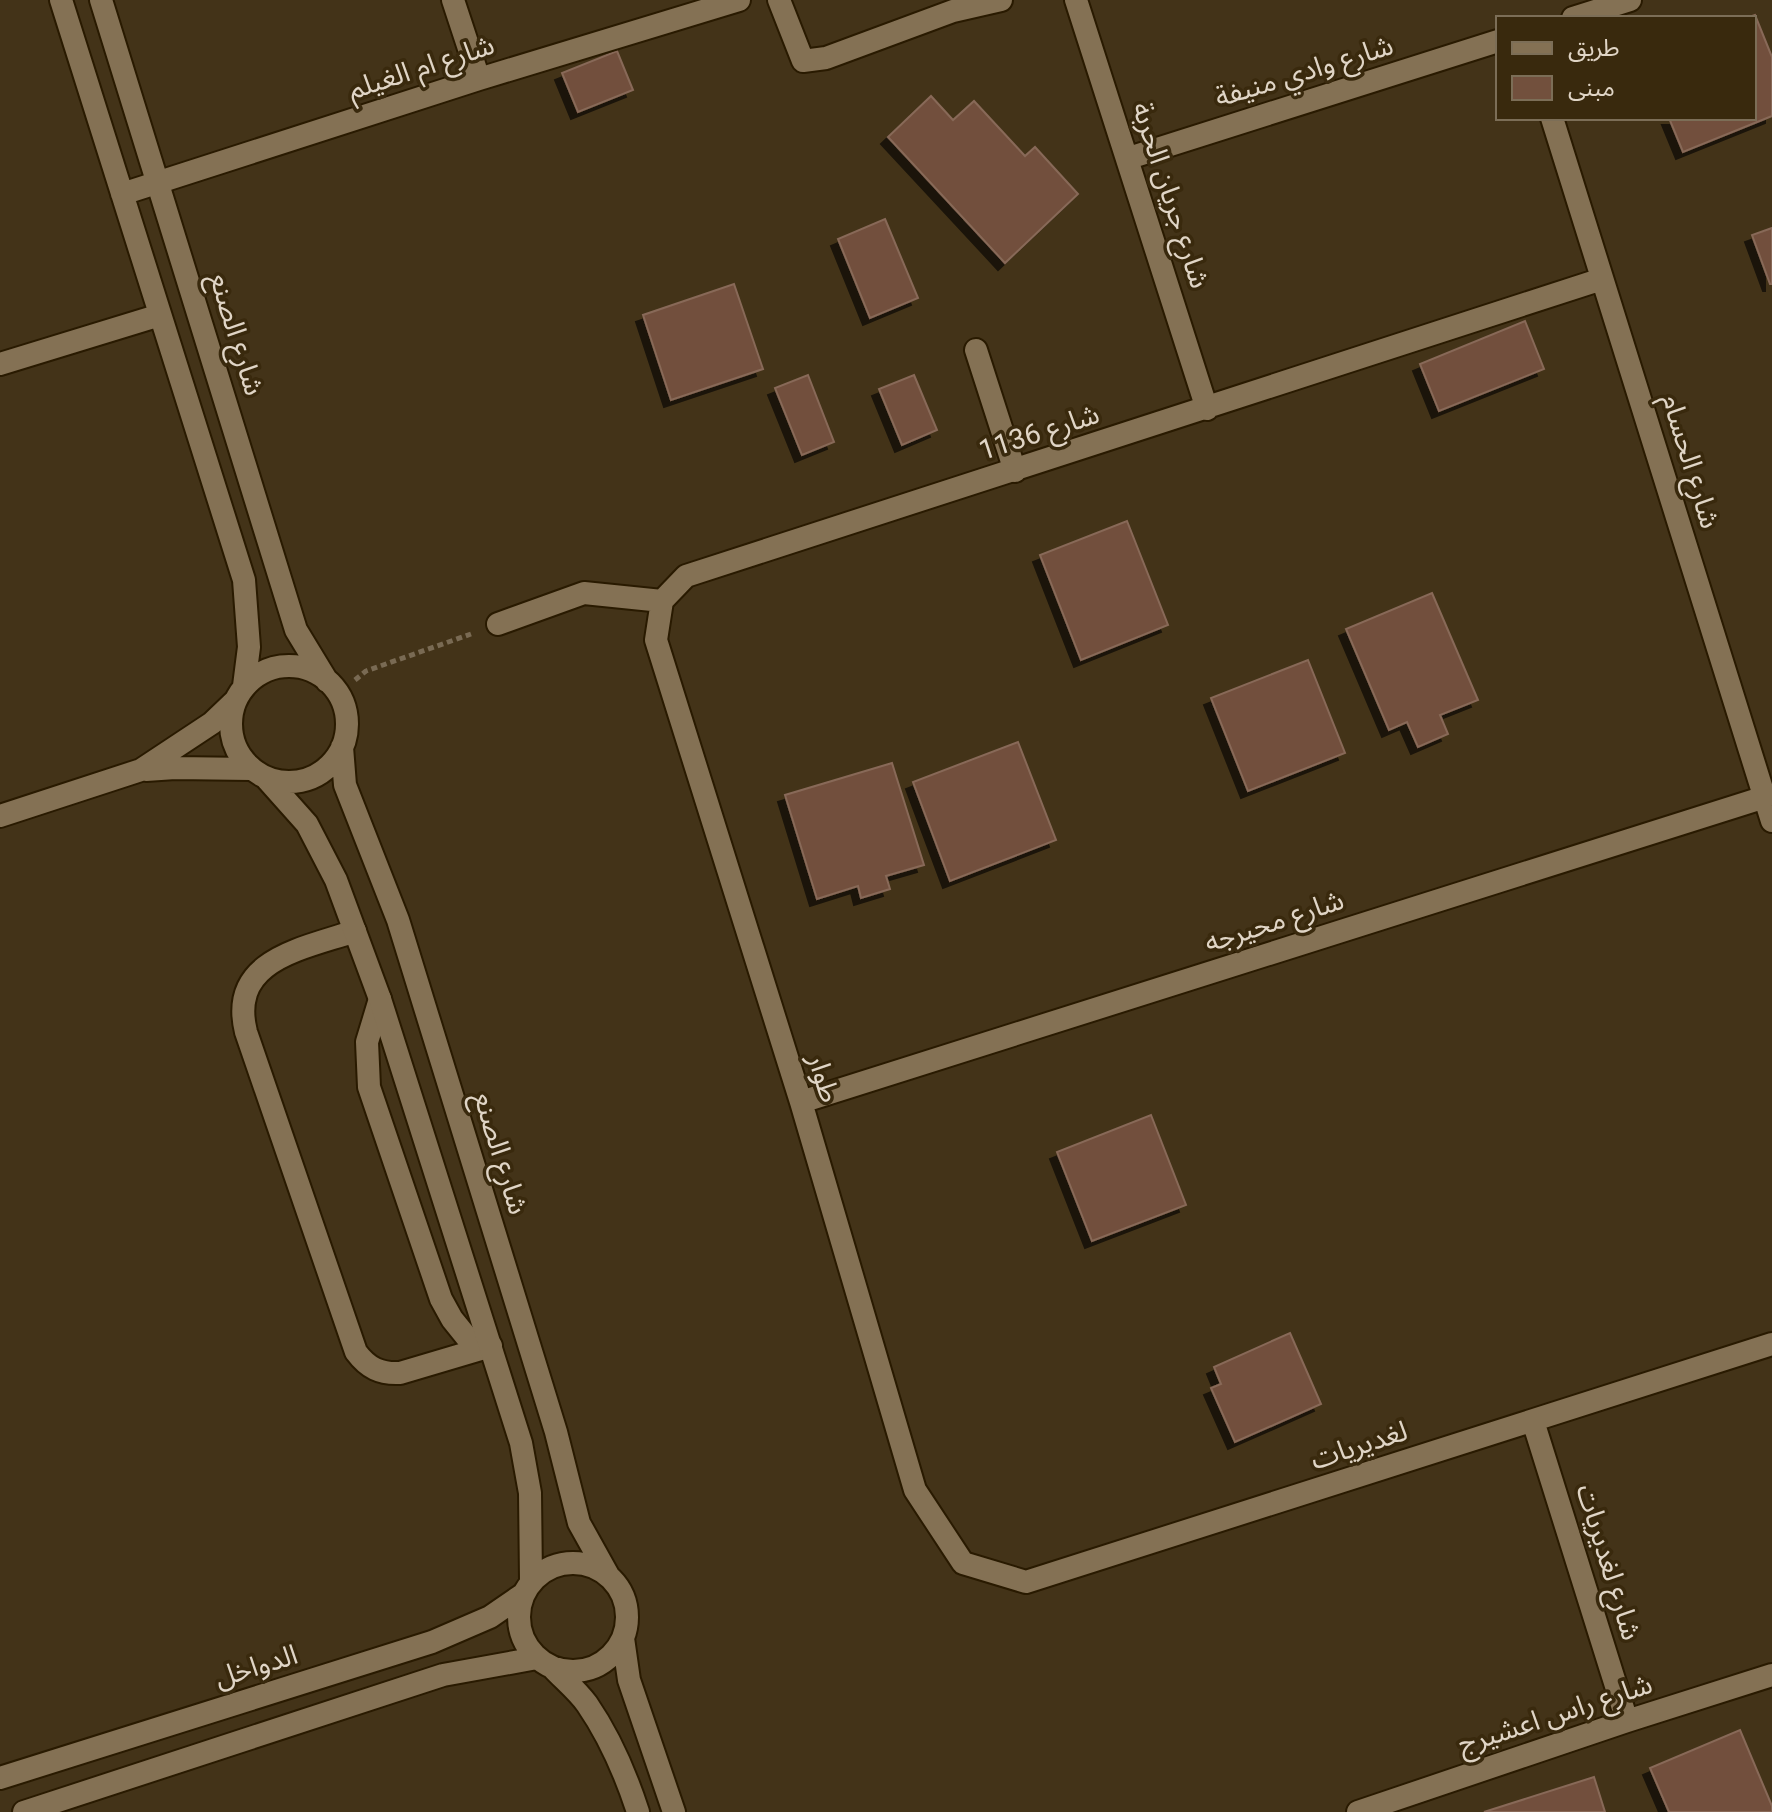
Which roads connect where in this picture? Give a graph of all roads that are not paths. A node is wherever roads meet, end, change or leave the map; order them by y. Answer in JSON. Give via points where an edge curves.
{"nodes":[{"id":1,"x":61,"y":0,"type":"edge"},
{"id":2,"x":101,"y":0,"type":"edge"},
{"id":3,"x":453,"y":0,"type":"edge"},
{"id":4,"x":739,"y":0,"type":"edge"},
{"id":5,"x":779,"y":0,"type":"edge"},
{"id":6,"x":1001,"y":0,"type":"edge"},
{"id":7,"x":1076,"y":0,"type":"edge"},
{"id":8,"x":1630,"y":0,"type":"edge"},
{"id":9,"x":1579,"y":16,"type":"edge"},
{"id":10,"x":1496,"y":42,"type":"edge"},
{"id":11,"x":479,"y":79,"type":"junction"},
{"id":12,"x":1553,"y":120,"type":"edge"},
{"id":13,"x":1129,"y":158,"type":"junction"},
{"id":14,"x":159,"y":183,"type":"junction"},
{"id":15,"x":122,"y":194,"type":"junction"},
{"id":16,"x":1602,"y":279,"type":"junction"},
{"id":17,"x":160,"y":315,"type":"junction"},
{"id":18,"x":976,"y":350,"type":"dead end"},
{"id":19,"x":0,"y":364,"type":"edge"},
{"id":20,"x":1207,"y":409,"type":"junction"},
{"id":21,"x":1015,"y":471,"type":"junction"},
{"id":22,"x":662,"y":601,"type":"junction"},
{"id":23,"x":498,"y":624,"type":"road end"},
{"id":24,"x":333,"y":687,"type":"junction"},
{"id":25,"x":240,"y":694,"type":"junction"},
{"id":26,"x":342,"y":747,"type":"junction"},
{"id":27,"x":141,"y":770,"type":"junction"},
{"id":28,"x":258,"y":773,"type":"junction"},
{"id":29,"x":1765,"y":797,"type":"junction"},
{"id":30,"x":0,"y":816,"type":"edge"},
{"id":31,"x":1772,"y":821,"type":"edge"},
{"id":32,"x":355,"y":931,"type":"junction"},
{"id":33,"x":380,"y":999,"type":"junction"},
{"id":34,"x":801,"y":1102,"type":"junction"},
{"id":35,"x":1772,"y":1344,"type":"edge"},
{"id":36,"x":484,"y":1348,"type":"junction"},
{"id":37,"x":1533,"y":1421,"type":"junction"},
{"id":38,"x":963,"y":1563,"type":"joint"},
{"id":39,"x":608,"y":1575,"type":"junction"},
{"id":40,"x":527,"y":1588,"type":"junction"},
{"id":41,"x":623,"y":1638,"type":"junction"},
{"id":42,"x":544,"y":1663,"type":"junction"},
{"id":43,"x":1772,"y":1675,"type":"edge"},
{"id":44,"x":1627,"y":1721,"type":"junction"},
{"id":45,"x":0,"y":1778,"type":"edge"},
{"id":46,"x":24,"y":1812,"type":"edge"},
{"id":47,"x":638,"y":1812,"type":"edge"},
{"id":48,"x":674,"y":1812,"type":"edge"},
{"id":49,"x":1358,"y":1812,"type":"edge"}],
"edges":[{"from":1,"to":15,"type":"street"},
{"from":2,"to":14,"type":"street","name":"شارع الصنع"},
{"from":3,"to":11,"type":"street"},
{"from":4,"to":11,"type":"street","name":"شارع ام الغيلم"},
{"from":5,"to":6,"type":"street","via":[[803,61]]},
{"from":7,"to":13,"type":"street","name":"شارع جريان الحربة"},
{"from":8,"to":9,"type":"street"},
{"from":10,"to":13,"type":"street","name":"شارع وادي منيفة"},
{"from":11,"to":14,"type":"street","name":"شارع ام الغيلم"},
{"from":12,"to":16,"type":"street","name":"شارع الحسام"},
{"from":13,"to":20,"type":"street","name":"شارع جريان الحربة"},
{"from":14,"to":15,"type":"street","name":"شارع ام الغيلم"},
{"from":14,"to":24,"type":"street","name":"شارع الصنع","via":[[296,630]]},
{"from":15,"to":17,"type":"street"},
{"from":16,"to":20,"type":"street","name":"شارع 1136"},
{"from":16,"to":29,"type":"street","name":"شارع الحسام"},
{"from":17,"to":19,"type":"street"},
{"from":17,"to":25,"type":"street","via":[[244,580],[249,647]]},
{"from":18,"to":21,"type":"street"},
{"from":20,"to":21,"type":"street","name":"شارع 1136"},
{"from":21,"to":22,"type":"street","name":"شارع 1136","via":[[686,576]]},
{"from":22,"to":23,"type":"street","via":[[584,593]]},
{"from":22,"to":34,"type":"street","name":"طوار","via":[[656,640]]},
{"from":24,"to":25,"type":"street","via":[[294,666],[267,671]]},
{"from":24,"to":26,"type":"street","via":[[345,711]]},
{"from":25,"to":27,"type":"street","via":[[212,723]]},
{"from":25,"to":28,"type":"street","via":[[230,719],[232,737],[239,754]]},
{"from":26,"to":28,"type":"street","via":[[333,763],[301,782],[284,783]]},
{"from":26,"to":39,"type":"street","name":"شارع الصنع","via":[[345,785],[398,920],[556,1432],[579,1523]]},
{"from":27,"to":28,"type":"street"},
{"from":27,"to":30,"type":"street"},
{"from":28,"to":32,"type":"street","via":[[307,824]]},
{"from":29,"to":31,"type":"street","name":"شارع الحسام"},
{"from":29,"to":34,"type":"street","name":"شارع محيرجه"},
{"from":32,"to":33,"type":"street"},
{"from":32,"to":36,"type":"street","via":[[261,968],[246,991],[246,1032],[364,1363],[387,1374],[400,1373]]},
{"from":33,"to":36,"type":"street"},
{"from":33,"to":36,"type":"street","via":[[367,1042],[369,1087],[441,1299],[452,1319]]},
{"from":34,"to":38,"type":"street","name":"طوار","via":[[915,1490]]},
{"from":35,"to":37,"type":"street","name":"لغديريات"},
{"from":36,"to":40,"type":"street","via":[[521,1443],[530,1493]]},
{"from":37,"to":38,"type":"street","name":"لغديريات","via":[[1026,1582]]},
{"from":37,"to":44,"type":"street","name":"شارع لغديريات"},
{"from":39,"to":40,"type":"street","via":[[594,1566],[560,1563],[545,1569]]},
{"from":39,"to":41,"type":"street","via":[[626,1604]]},
{"from":40,"to":42,"type":"street","via":[[518,1612],[520,1629],[526,1645]]},
{"from":40,"to":45,"type":"street","name":"الدواخل","via":[[477,1624],[432,1642]]},
{"from":41,"to":42,"type":"street","via":[[601,1664],[585,1670]]},
{"from":41,"to":48,"type":"street","via":[[629,1680]]},
{"from":42,"to":46,"type":"street","via":[[443,1675]]},
{"from":42,"to":47,"type":"street","via":[[585,1701]]},
{"from":43,"to":44,"type":"street","name":"شارع راس اعشيرج"},
{"from":44,"to":49,"type":"street","name":"شارع راس اعشيرج"}]}
